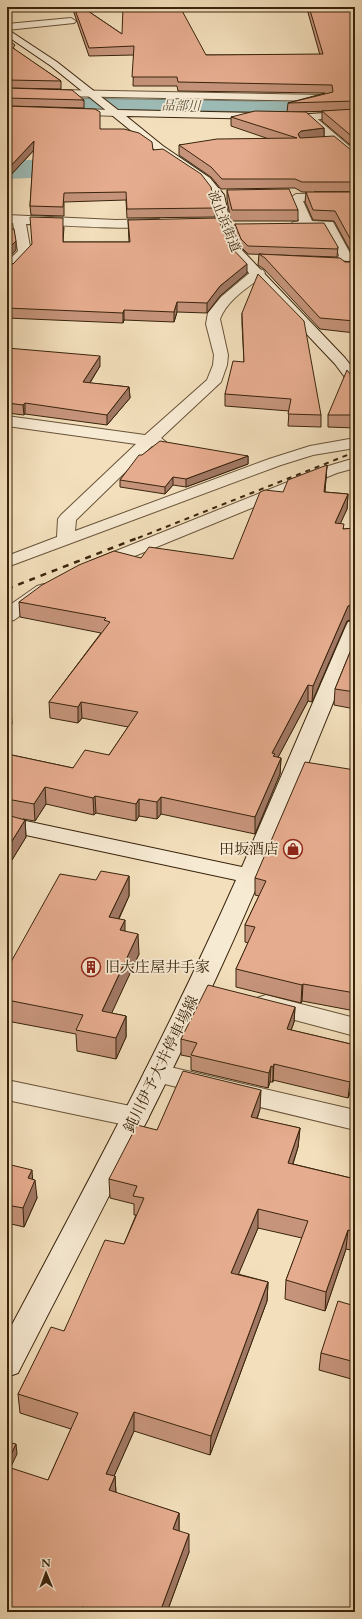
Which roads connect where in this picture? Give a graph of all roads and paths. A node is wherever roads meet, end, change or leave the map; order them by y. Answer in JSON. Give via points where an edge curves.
{"nodes":[{"id":1,"x":71,"y":21,"type":"dead end"},
{"id":2,"x":7,"y":32,"type":"edge"},
{"id":3,"x":7,"y":92,"type":"edge"},
{"id":4,"x":95,"y":96,"type":"junction"},
{"id":5,"x":324,"y":98,"type":"edge"},
{"id":6,"x":61,"y":112,"type":"edge"},
{"id":7,"x":115,"y":113,"type":"junction"},
{"id":8,"x":355,"y":114,"type":"edge"},
{"id":9,"x":309,"y":117,"type":"junction"},
{"id":10,"x":336,"y":141,"type":"junction"},
{"id":11,"x":320,"y":142,"type":"edge"},
{"id":12,"x":353,"y":153,"type":"edge"},
{"id":13,"x":218,"y":195,"type":"junction"},
{"id":14,"x":233,"y":195,"type":"edge"},
{"id":15,"x":355,"y":197,"type":"edge"},
{"id":16,"x":13,"y":220,"type":"edge"},
{"id":17,"x":209,"y":222,"type":"edge"},
{"id":18,"x":170,"y":223,"type":"edge"},
{"id":19,"x":225,"y":224,"type":"junction"},
{"id":20,"x":307,"y":225,"type":"junction"},
{"id":21,"x":284,"y":226,"type":"edge"},
{"id":22,"x":240,"y":227,"type":"edge"},
{"id":23,"x":328,"y":262,"type":"edge"},
{"id":24,"x":349,"y":265,"type":"edge"},
{"id":25,"x":8,"y":266,"type":"edge"},
{"id":26,"x":258,"y":266,"type":"junction"},
{"id":27,"x":355,"y":381,"type":"edge"},
{"id":28,"x":7,"y":421,"type":"edge"},
{"id":29,"x":150,"y":441,"type":"junction"},
{"id":30,"x":355,"y":443,"type":"edge"},
{"id":31,"x":173,"y":444,"type":"edge"},
{"id":32,"x":244,"y":456,"type":"edge"},
{"id":33,"x":275,"y":462,"type":"junction"},
{"id":34,"x":355,"y":463,"type":"edge"},
{"id":35,"x":66,"y":540,"type":"junction"},
{"id":36,"x":7,"y":562,"type":"edge"},
{"id":37,"x":80,"y":572,"type":"edge"},
{"id":38,"x":60,"y":582,"type":"edge"},
{"id":39,"x":7,"y":616,"type":"edge"},
{"id":40,"x":355,"y":626,"type":"edge"},
{"id":41,"x":7,"y":824,"type":"edge"},
{"id":42,"x":250,"y":876,"type":"junction"},
{"id":43,"x":221,"y":993,"type":"junction"},
{"id":44,"x":355,"y":1027,"type":"edge"},
{"id":45,"x":157,"y":1073,"type":"junction"},
{"id":46,"x":7,"y":1090,"type":"edge"},
{"id":47,"x":135,"y":1118,"type":"junction"},
{"id":48,"x":355,"y":1120,"type":"edge"},
{"id":49,"x":7,"y":1364,"type":"edge"}],
"edges":[{"from":1,"to":2,"type":"street"},
{"from":2,"to":4,"type":"street"},
{"from":3,"to":4,"type":"street"},
{"from":4,"to":5,"type":"street"},
{"from":4,"to":7,"type":"street","name":"波止浜街道"},
{"from":6,"to":7,"type":"street"},
{"from":7,"to":9,"type":"street"},
{"from":7,"to":13,"type":"street","name":"波止浜街道","via":[[159,148],[206,180]]},
{"from":8,"to":9,"type":"street"},
{"from":9,"to":10,"type":"street"},
{"from":10,"to":11,"type":"street"},
{"from":10,"to":12,"type":"street"},
{"from":13,"to":14,"type":"street"},
{"from":13,"to":19,"type":"street","name":"波止浜街道"},
{"from":15,"to":20,"type":"street","via":[[292,196]]},
{"from":16,"to":18,"type":"street","via":[[116,224]]},
{"from":16,"to":25,"type":"street","via":[[25,252]]},
{"from":17,"to":19,"type":"street"},
{"from":19,"to":22,"type":"street"},
{"from":19,"to":26,"type":"street","name":"波止浜街道","via":[[234,249],[243,259]]},
{"from":20,"to":21,"type":"street"},
{"from":20,"to":24,"type":"street","via":[[329,225]]},
{"from":23,"to":24,"type":"street"},
{"from":26,"to":27,"type":"street"},
{"from":26,"to":29,"type":"street","via":[[220,307],[213,319],[221,352],[221,367],[214,382]]},
{"from":28,"to":29,"type":"street"},
{"from":29,"to":31,"type":"street"},
{"from":29,"to":35,"type":"street","via":[[120,466],[67,519]]},
{"from":30,"to":33,"type":"street","via":[[310,451]]},
{"from":32,"to":33,"type":"street"},
{"from":33,"to":35,"type":"street"},
{"from":34,"to":37,"type":"street","via":[[331,470]]},
{"from":35,"to":36,"type":"street"},
{"from":38,"to":39,"type":"street","via":[[35,595]]},
{"from":40,"to":42,"type":"street","name":"鈍川伊予大井停車場線"},
{"from":41,"to":42,"type":"street"},
{"from":42,"to":43,"type":"street","name":"鈍川伊予大井停車場線"},
{"from":43,"to":44,"type":"street"},
{"from":43,"to":45,"type":"street","name":"鈍川伊予大井停車場線"},
{"from":45,"to":47,"type":"street","name":"鈍川伊予大井停車場線"},
{"from":45,"to":48,"type":"street"},
{"from":46,"to":47,"type":"street"},
{"from":47,"to":49,"type":"street","name":"鈍川伊予大井停車場線"}]}
